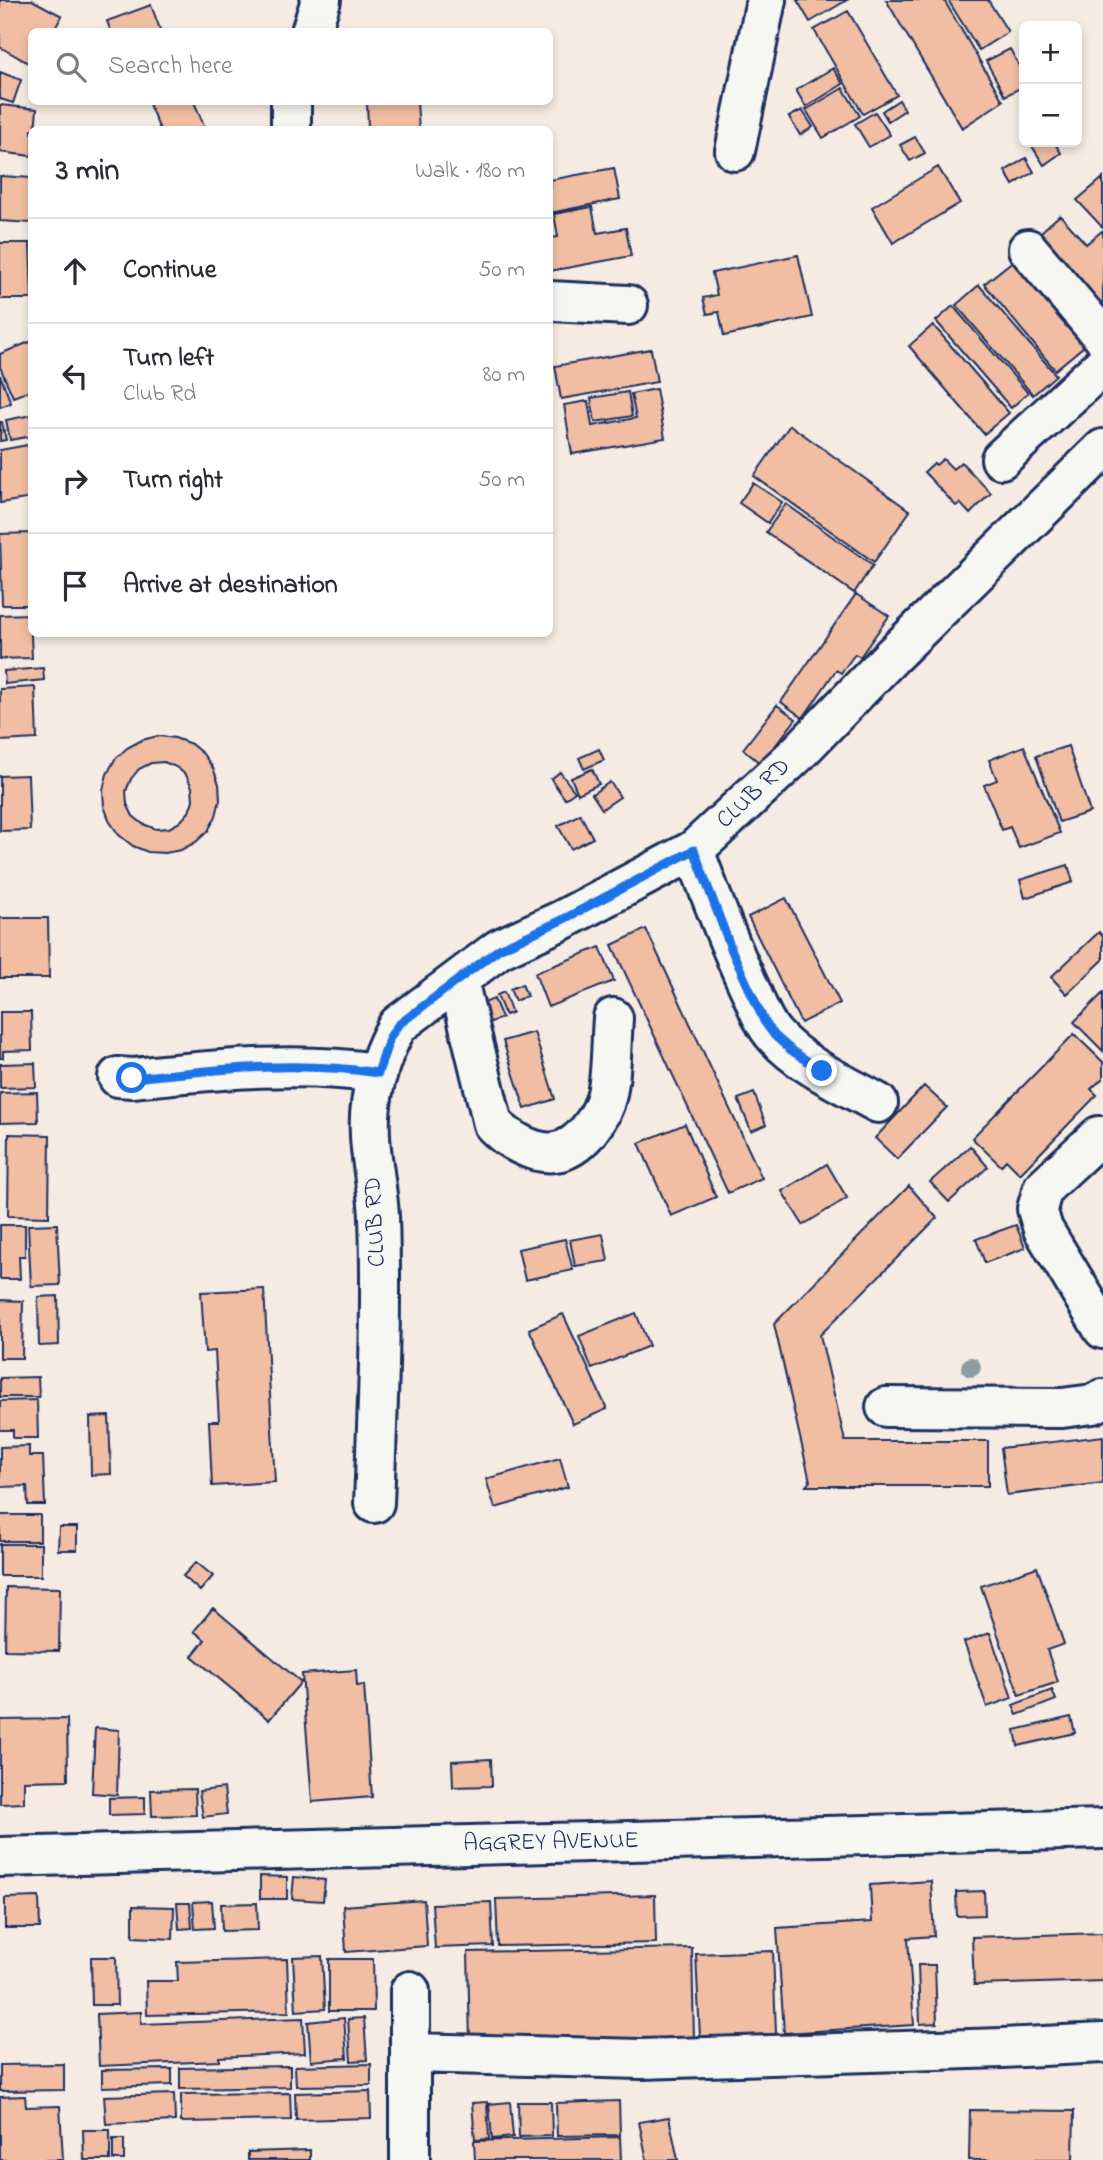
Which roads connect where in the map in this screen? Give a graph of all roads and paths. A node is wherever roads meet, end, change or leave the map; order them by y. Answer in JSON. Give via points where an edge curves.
{"nodes":[{"id":1,"x":321,"y":0,"type":"edge"},
{"id":2,"x":766,"y":0,"type":"edge"},
{"id":3,"x":312,"y":28,"type":"edge"},
{"id":4,"x":291,"y":105,"type":"edge"},
{"id":5,"x":291,"y":126,"type":"edge"},
{"id":6,"x":735,"y":151,"type":"dead end"},
{"id":7,"x":1028,"y":249,"type":"dead end"},
{"id":8,"x":553,"y":301,"type":"edge"},
{"id":9,"x":628,"y":305,"type":"dead end"},
{"id":10,"x":1103,"y":337,"type":"edge"},
{"id":11,"x":1103,"y":365,"type":"edge"},
{"id":12,"x":1103,"y":449,"type":"edge"},
{"id":13,"x":1001,"y":459,"type":"dead end"},
{"id":14,"x":694,"y":850,"type":"junction"},
{"id":15,"x":458,"y":980,"type":"junction"},
{"id":16,"x":613,"y":1018,"type":"dead end"},
{"id":17,"x":378,"y":1073,"type":"junction"},
{"id":18,"x":118,"y":1077,"type":"dead end"},
{"id":19,"x":878,"y":1103,"type":"dead end"},
{"id":20,"x":1103,"y":1136,"type":"edge"},
{"id":21,"x":1103,"y":1329,"type":"edge"},
{"id":22,"x":1103,"y":1399,"type":"edge"},
{"id":23,"x":886,"y":1407,"type":"dead end"},
{"id":24,"x":374,"y":1503,"type":"dead end"},
{"id":25,"x":1103,"y":1829,"type":"edge"},
{"id":26,"x":0,"y":1857,"type":"edge"},
{"id":27,"x":410,"y":1990,"type":"dead end"},
{"id":28,"x":1103,"y":2043,"type":"edge"},
{"id":29,"x":410,"y":2053,"type":"junction"},
{"id":30,"x":411,"y":2160,"type":"edge"}],
"edges":[{"from":1,"to":3,"type":"street"},
{"from":2,"to":6,"type":"street"},
{"from":4,"to":5,"type":"street"},
{"from":7,"to":10,"type":"street"},
{"from":8,"to":9,"type":"street"},
{"from":11,"to":13,"type":"street"},
{"from":12,"to":14,"type":"street","name":"CLUB RD","via":[[797,754]]},
{"from":14,"to":15,"type":"street","name":"CLUB RD","via":[[499,949]]},
{"from":14,"to":19,"type":"street","via":[[764,1021],[791,1050]]},
{"from":15,"to":16,"type":"street","via":[[493,1125],[505,1137],[531,1148],[555,1152],[570,1146],[597,1118],[607,1094]]},
{"from":15,"to":17,"type":"street","name":"CLUB RD","via":[[398,1025]]},
{"from":17,"to":18,"type":"street","via":[[340,1067],[263,1066]]},
{"from":17,"to":24,"type":"street","name":"CLUB RD","via":[[370,1142],[379,1213],[381,1351]]},
{"from":20,"to":21,"type":"street","via":[[1043,1188],[1037,1209],[1042,1230]]},
{"from":22,"to":23,"type":"street","via":[[1062,1408]]},
{"from":25,"to":26,"type":"street","name":"AGGREY AVENUE"},
{"from":27,"to":29,"type":"street"},
{"from":28,"to":29,"type":"street","via":[[641,2059]]},
{"from":29,"to":30,"type":"street"}]}
